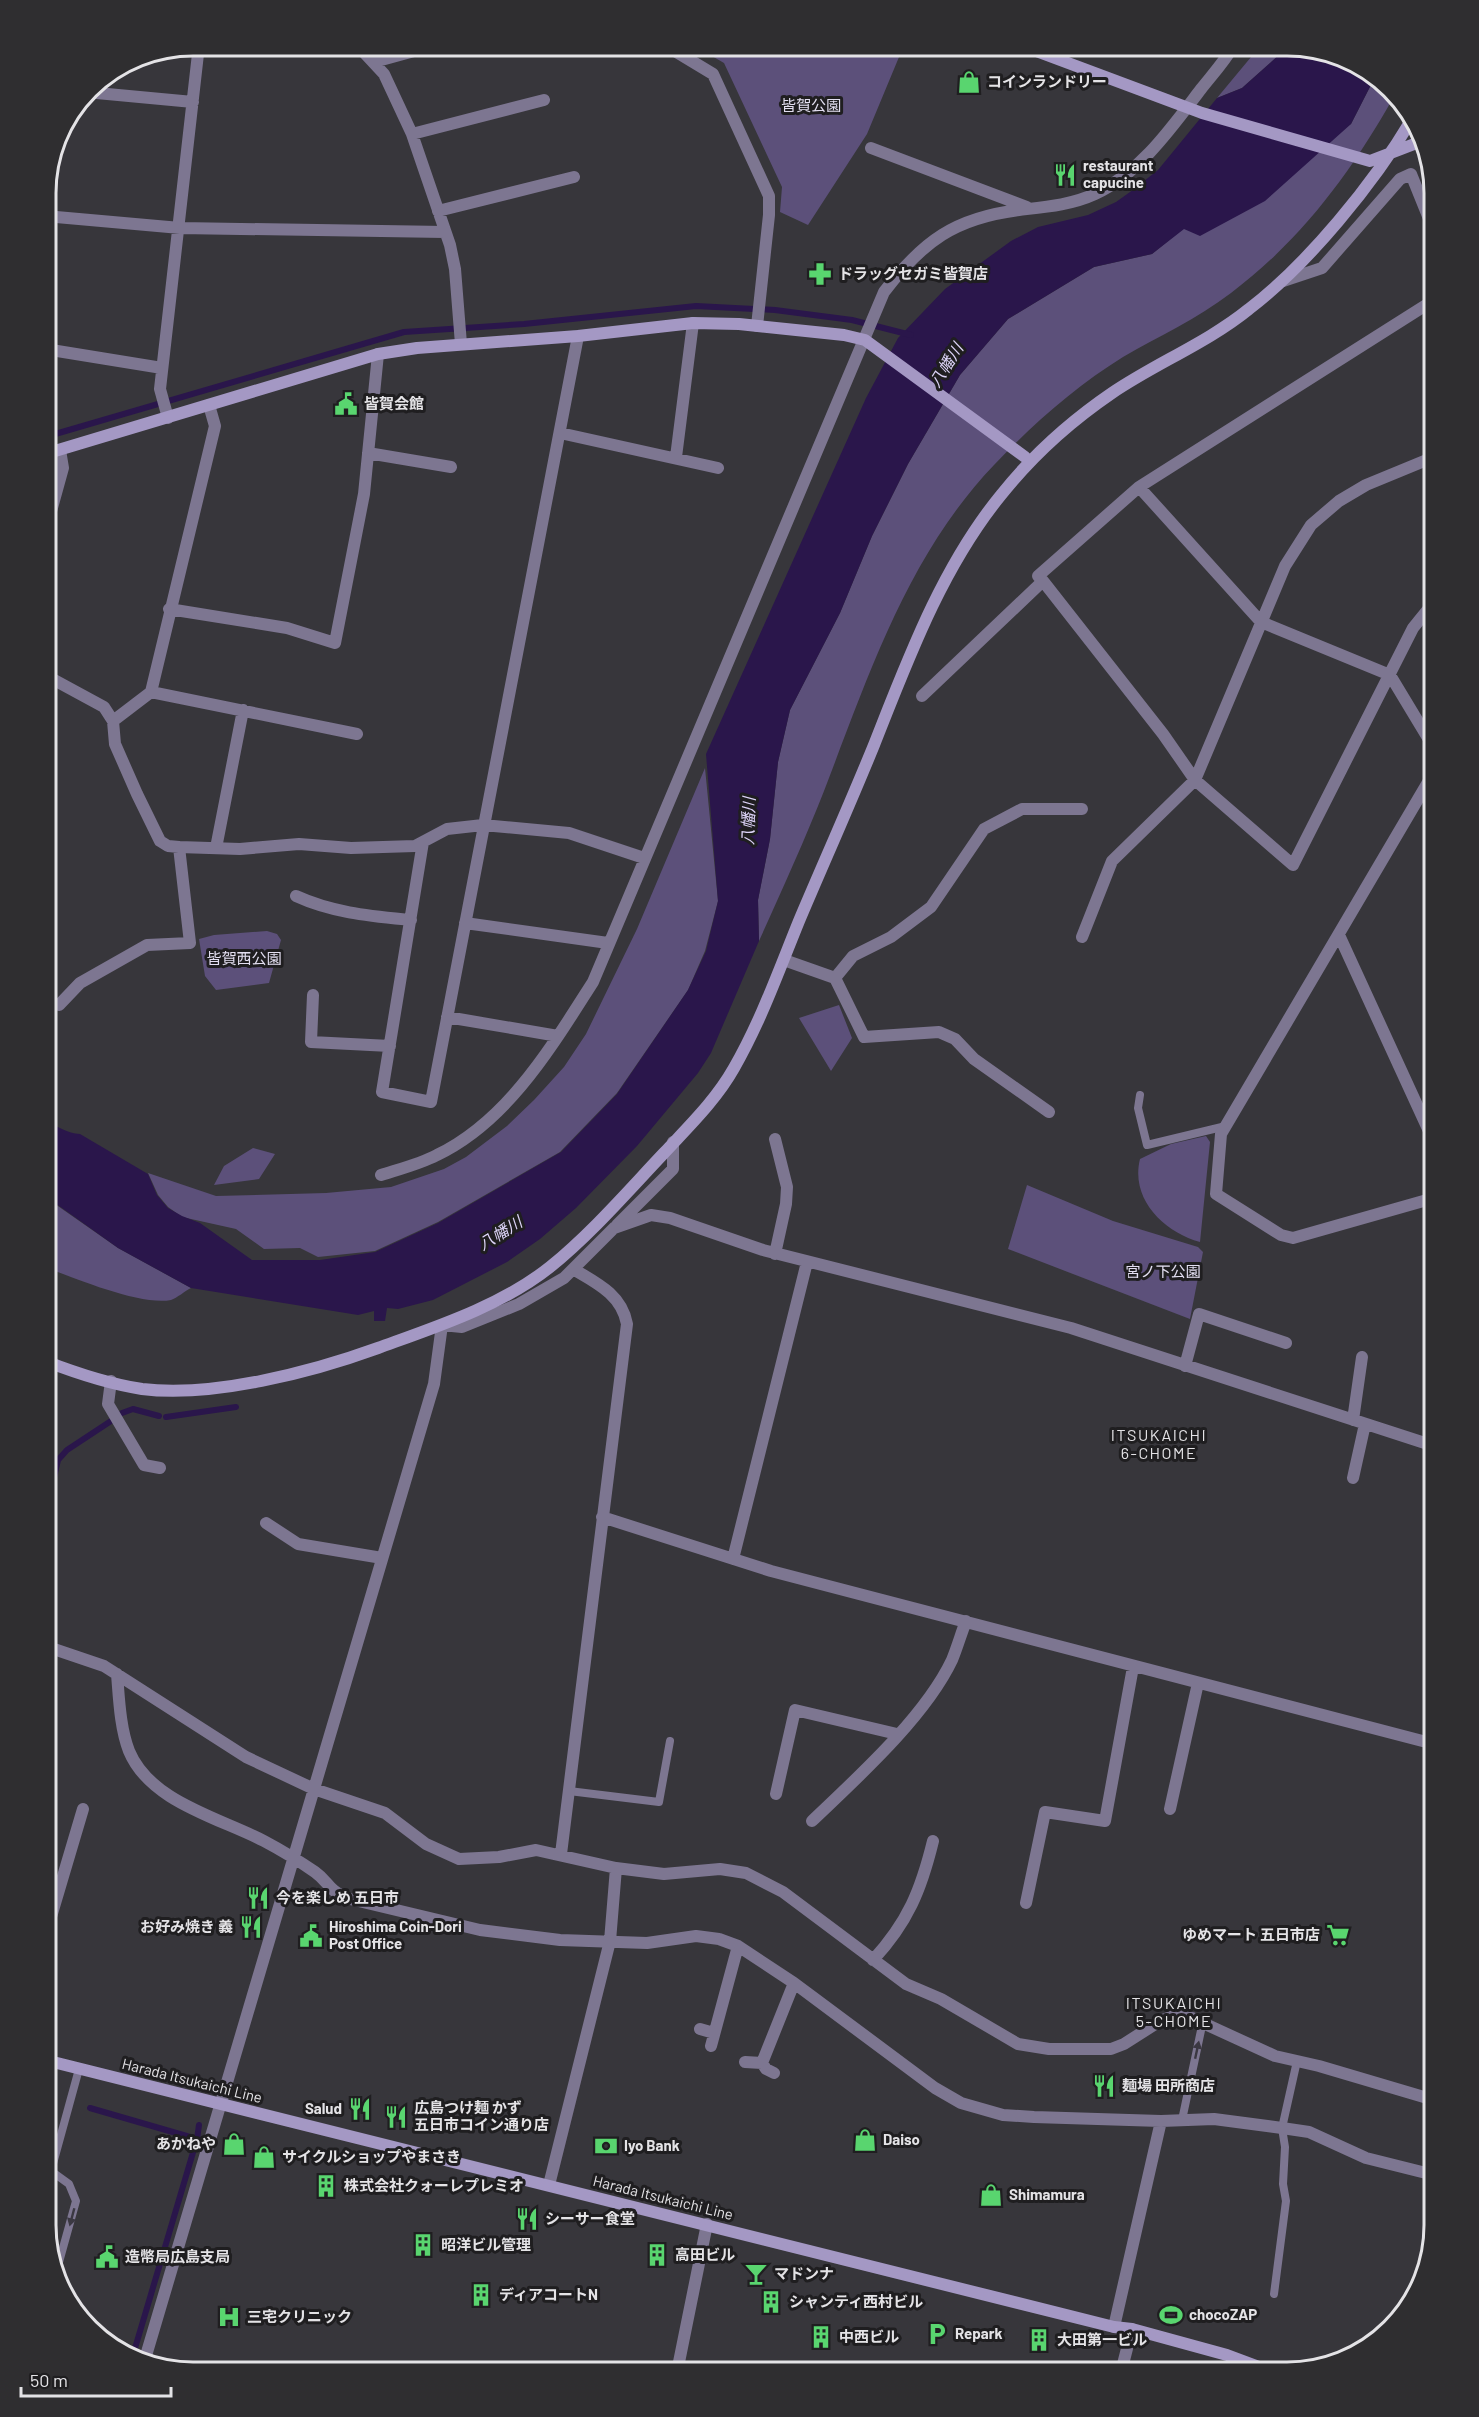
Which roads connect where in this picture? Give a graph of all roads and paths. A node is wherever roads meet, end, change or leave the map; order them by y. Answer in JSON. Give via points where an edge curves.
{"nodes":[{"id":1,"x":198,"y":55,"type":"edge"},
{"id":2,"x":367,"y":55,"type":"edge"},
{"id":3,"x":398,"y":55,"type":"edge"},
{"id":4,"x":682,"y":55,"type":"edge"},
{"id":5,"x":1049,"y":56,"type":"edge"},
{"id":6,"x":1226,"y":56,"type":"edge"},
{"id":7,"x":374,"y":62,"type":"junction"},
{"id":8,"x":98,"y":93,"type":"edge"},
{"id":9,"x":544,"y":100,"type":"dead end"},
{"id":10,"x":193,"y":102,"type":"junction"},
{"id":11,"x":1187,"y":108,"type":"junction"},
{"id":12,"x":1407,"y":128,"type":"edge"},
{"id":13,"x":412,"y":134,"type":"junction"},
{"id":14,"x":1415,"y":144,"type":"edge"},
{"id":15,"x":871,"y":147,"type":"dead end"},
{"id":16,"x":1391,"y":155,"type":"junction"},
{"id":17,"x":574,"y":177,"type":"dead end"},
{"id":18,"x":1424,"y":206,"type":"edge"},
{"id":19,"x":1030,"y":208,"type":"junction"},
{"id":20,"x":438,"y":211,"type":"junction"},
{"id":21,"x":56,"y":217,"type":"edge"},
{"id":22,"x":180,"y":228,"type":"junction"},
{"id":23,"x":445,"y":232,"type":"junction"},
{"id":24,"x":1283,"y":281,"type":"junction"},
{"id":25,"x":1424,"y":306,"type":"edge"},
{"id":26,"x":758,"y":322,"type":"junction"},
{"id":27,"x":693,"y":323,"type":"junction"},
{"id":28,"x":461,"y":333,"type":"junction"},
{"id":29,"x":867,"y":335,"type":"junction"},
{"id":30,"x":578,"y":336,"type":"junction"},
{"id":31,"x":56,"y":351,"type":"edge"},
{"id":32,"x":378,"y":354,"type":"junction"},
{"id":33,"x":162,"y":368,"type":"junction"},
{"id":34,"x":209,"y":405,"type":"junction"},
{"id":35,"x":165,"y":408,"type":"junction"},
{"id":36,"x":560,"y":433,"type":"junction"},
{"id":37,"x":60,"y":450,"type":"junction"},
{"id":38,"x":56,"y":451,"type":"edge"},
{"id":39,"x":368,"y":453,"type":"junction"},
{"id":40,"x":676,"y":457,"type":"junction"},
{"id":41,"x":1028,"y":459,"type":"junction"},
{"id":42,"x":1424,"y":461,"type":"edge"},
{"id":43,"x":451,"y":467,"type":"dead end"},
{"id":44,"x":718,"y":468,"type":"dead end"},
{"id":45,"x":1140,"y":487,"type":"junction"},
{"id":46,"x":56,"y":494,"type":"edge"},
{"id":47,"x":1043,"y":581,"type":"junction"},
{"id":48,"x":170,"y":609,"type":"junction"},
{"id":49,"x":1424,"y":614,"type":"edge"},
{"id":50,"x":1261,"y":622,"type":"junction"},
{"id":51,"x":1390,"y":675,"type":"junction"},
{"id":52,"x":56,"y":681,"type":"edge"},
{"id":53,"x":151,"y":692,"type":"junction"},
{"id":54,"x":922,"y":696,"type":"dead end"},
{"id":55,"x":243,"y":711,"type":"junction"},
{"id":56,"x":113,"y":721,"type":"junction"},
{"id":57,"x":1424,"y":731,"type":"edge"},
{"id":58,"x":357,"y":734,"type":"dead end"},
{"id":59,"x":1195,"y":780,"type":"junction"},
{"id":60,"x":1424,"y":789,"type":"edge"},
{"id":61,"x":1082,"y":809,"type":"dead end"},
{"id":62,"x":483,"y":825,"type":"junction"},
{"id":63,"x":423,"y":842,"type":"junction"},
{"id":64,"x":179,"y":847,"type":"junction"},
{"id":65,"x":216,"y":848,"type":"junction"},
{"id":66,"x":644,"y":858,"type":"junction"},
{"id":67,"x":296,"y":896,"type":"dead end"},
{"id":68,"x":411,"y":920,"type":"junction"},
{"id":69,"x":465,"y":923,"type":"junction"},
{"id":70,"x":1339,"y":935,"type":"junction"},
{"id":71,"x":1082,"y":937,"type":"dead end"},
{"id":72,"x":608,"y":943,"type":"junction"},
{"id":73,"x":784,"y":960,"type":"junction"},
{"id":74,"x":834,"y":978,"type":"junction"},
{"id":75,"x":313,"y":995,"type":"dead end"},
{"id":76,"x":59,"y":1005,"type":"dead end"},
{"id":77,"x":447,"y":1017,"type":"junction"},
{"id":78,"x":558,"y":1036,"type":"junction"},
{"id":79,"x":390,"y":1046,"type":"junction"},
{"id":80,"x":1140,"y":1095,"type":"dead end"},
{"id":81,"x":1049,"y":1112,"type":"dead end"},
{"id":82,"x":1424,"y":1120,"type":"edge"},
{"id":83,"x":1226,"y":1126,"type":"junction"},
{"id":84,"x":775,"y":1139,"type":"dead end"},
{"id":85,"x":673,"y":1142,"type":"junction"},
{"id":86,"x":381,"y":1175,"type":"dead end"},
{"id":87,"x":1424,"y":1201,"type":"edge"},
{"id":88,"x":614,"y":1228,"type":"junction"},
{"id":89,"x":776,"y":1254,"type":"junction"},
{"id":90,"x":807,"y":1262,"type":"junction"},
{"id":91,"x":573,"y":1269,"type":"junction"},
{"id":92,"x":442,"y":1325,"type":"junction"},
{"id":93,"x":1286,"y":1343,"type":"dead end"},
{"id":94,"x":1362,"y":1357,"type":"dead end"},
{"id":95,"x":55,"y":1365,"type":"edge"},
{"id":96,"x":1185,"y":1366,"type":"junction"},
{"id":97,"x":111,"y":1381,"type":"junction"},
{"id":98,"x":1353,"y":1420,"type":"junction"},
{"id":99,"x":1365,"y":1424,"type":"junction"},
{"id":100,"x":1424,"y":1442,"type":"edge"},
{"id":101,"x":160,"y":1468,"type":"dead end"},
{"id":102,"x":1353,"y":1478,"type":"dead end"},
{"id":103,"x":602,"y":1517,"type":"junction"},
{"id":104,"x":266,"y":1523,"type":"dead end"},
{"id":105,"x":382,"y":1558,"type":"junction"},
{"id":106,"x":733,"y":1559,"type":"junction"},
{"id":107,"x":966,"y":1621,"type":"junction"},
{"id":108,"x":55,"y":1649,"type":"edge"},
{"id":109,"x":1133,"y":1667,"type":"junction"},
{"id":110,"x":117,"y":1674,"type":"junction"},
{"id":111,"x":1197,"y":1683,"type":"junction"},
{"id":112,"x":897,"y":1734,"type":"junction"},
{"id":113,"x":1424,"y":1740,"type":"edge"},
{"id":114,"x":670,"y":1741,"type":"dead end"},
{"id":115,"x":314,"y":1789,"type":"junction"},
{"id":116,"x":569,"y":1791,"type":"junction"},
{"id":117,"x":776,"y":1794,"type":"dead end"},
{"id":118,"x":83,"y":1809,"type":"dead end"},
{"id":119,"x":1170,"y":1809,"type":"dead end"},
{"id":120,"x":812,"y":1821,"type":"dead end"},
{"id":121,"x":933,"y":1841,"type":"dead end"},
{"id":122,"x":561,"y":1854,"type":"junction"},
{"id":123,"x":293,"y":1859,"type":"junction"},
{"id":124,"x":616,"y":1868,"type":"junction"},
{"id":125,"x":55,"y":1903,"type":"edge"},
{"id":126,"x":1026,"y":1903,"type":"dead end"},
{"id":127,"x":610,"y":1941,"type":"junction"},
{"id":128,"x":738,"y":1946,"type":"junction"},
{"id":129,"x":873,"y":1960,"type":"junction"},
{"id":130,"x":794,"y":1983,"type":"junction"},
{"id":131,"x":1203,"y":2021,"type":"junction"},
{"id":132,"x":700,"y":2028,"type":"dead end"},
{"id":133,"x":714,"y":2033,"type":"junction"},
{"id":134,"x":711,"y":2046,"type":"dead end"},
{"id":135,"x":1297,"y":2061,"type":"junction"},
{"id":136,"x":745,"y":2062,"type":"dead end"},
{"id":137,"x":55,"y":2063,"type":"edge"},
{"id":138,"x":762,"y":2063,"type":"junction"},
{"id":139,"x":79,"y":2069,"type":"junction"},
{"id":140,"x":774,"y":2073,"type":"dead end"},
{"id":141,"x":1424,"y":2097,"type":"edge"},
{"id":142,"x":221,"y":2104,"type":"junction"},
{"id":143,"x":1182,"y":2120,"type":"junction"},
{"id":144,"x":1161,"y":2121,"type":"junction"},
{"id":145,"x":1282,"y":2128,"type":"junction"},
{"id":146,"x":55,"y":2148,"type":"edge"},
{"id":147,"x":1424,"y":2172,"type":"edge"},
{"id":148,"x":55,"y":2175,"type":"edge"},
{"id":149,"x":549,"y":2185,"type":"junction"},
{"id":150,"x":707,"y":2224,"type":"junction"},
{"id":151,"x":60,"y":2259,"type":"edge"},
{"id":152,"x":1274,"y":2294,"type":"dead end"},
{"id":153,"x":1114,"y":2327,"type":"junction"},
{"id":154,"x":1132,"y":2329,"type":"junction"},
{"id":155,"x":147,"y":2353,"type":"edge"},
{"id":156,"x":679,"y":2361,"type":"edge"},
{"id":157,"x":1124,"y":2362,"type":"edge"},
{"id":158,"x":1244,"y":2362,"type":"edge"}],
"edges":[{"from":1,"to":10,"type":"street"},
{"from":2,"to":7,"type":"street"},
{"from":3,"to":7,"type":"street"},
{"from":4,"to":26,"type":"street","via":[[713,74],[769,196]]},
{"from":5,"to":11,"type":"street"},
{"from":6,"to":11,"type":"street"},
{"from":7,"to":13,"type":"street","via":[[384,74]]},
{"from":8,"to":10,"type":"street"},
{"from":9,"to":13,"type":"street"},
{"from":10,"to":22,"type":"street"},
{"from":11,"to":16,"type":"street","via":[[1370,161]]},
{"from":11,"to":19,"type":"street","via":[[1146,156],[1097,194],[1073,203]]},
{"from":12,"to":16,"type":"street"},
{"from":13,"to":20,"type":"street"},
{"from":14,"to":16,"type":"street"},
{"from":15,"to":19,"type":"street"},
{"from":16,"to":24,"type":"street"},
{"from":17,"to":20,"type":"street"},
{"from":18,"to":24,"type":"street","via":[[1411,174],[1400,179],[1322,268]]},
{"from":19,"to":29,"type":"street","via":[[973,218],[938,237],[903,267],[884,292]]},
{"from":20,"to":23,"type":"street"},
{"from":21,"to":22,"type":"street"},
{"from":22,"to":23,"type":"street"},
{"from":22,"to":33,"type":"street"},
{"from":23,"to":28,"type":"street","via":[[455,269]]},
{"from":24,"to":41,"type":"street","via":[[1206,339],[1112,393]]},
{"from":25,"to":45,"type":"street"},
{"from":26,"to":27,"type":"street"},
{"from":26,"to":29,"type":"street"},
{"from":27,"to":30,"type":"street"},
{"from":27,"to":40,"type":"street"},
{"from":28,"to":30,"type":"street"},
{"from":28,"to":32,"type":"street"},
{"from":29,"to":41,"type":"street"},
{"from":29,"to":66,"type":"street"},
{"from":30,"to":36,"type":"street"},
{"from":31,"to":33,"type":"street"},
{"from":32,"to":34,"type":"street"},
{"from":32,"to":39,"type":"street"},
{"from":33,"to":35,"type":"street","via":[[160,389]]},
{"from":34,"to":35,"type":"street"},
{"from":34,"to":48,"type":"street","via":[[216,426]]},
{"from":35,"to":37,"type":"street"},
{"from":36,"to":40,"type":"street"},
{"from":36,"to":62,"type":"street"},
{"from":37,"to":38,"type":"street"},
{"from":37,"to":46,"type":"street","via":[[63,468]]},
{"from":39,"to":43,"type":"street"},
{"from":39,"to":48,"type":"street","via":[[364,494],[335,643],[286,628]]},
{"from":40,"to":44,"type":"street"},
{"from":41,"to":73,"type":"street","via":[[959,558],[926,618]]},
{"from":42,"to":50,"type":"street","via":[[1366,485],[1311,525],[1285,566]]},
{"from":45,"to":47,"type":"street","via":[[1038,576]]},
{"from":45,"to":50,"type":"street"},
{"from":47,"to":54,"type":"street"},
{"from":47,"to":59,"type":"street"},
{"from":48,"to":53,"type":"street"},
{"from":49,"to":51,"type":"street"},
{"from":50,"to":51,"type":"street"},
{"from":50,"to":59,"type":"street"},
{"from":51,"to":57,"type":"street"},
{"from":51,"to":59,"type":"street","via":[[1293,865]]},
{"from":52,"to":56,"type":"street","via":[[104,706]]},
{"from":53,"to":55,"type":"street"},
{"from":53,"to":56,"type":"street"},
{"from":55,"to":58,"type":"street"},
{"from":55,"to":65,"type":"street"},
{"from":56,"to":64,"type":"street","via":[[115,744],[155,832],[168,846]]},
{"from":59,"to":71,"type":"street","via":[[1112,861]]},
{"from":60,"to":70,"type":"street"},
{"from":61,"to":74,"type":"street","via":[[1022,809],[984,829],[931,907],[891,937],[853,956]]},
{"from":62,"to":63,"type":"street","via":[[447,829]]},
{"from":62,"to":66,"type":"street","via":[[569,833]]},
{"from":62,"to":69,"type":"street"},
{"from":63,"to":65,"type":"street","via":[[415,846],[351,848],[299,844]]},
{"from":63,"to":68,"type":"street"},
{"from":64,"to":65,"type":"street"},
{"from":64,"to":76,"type":"street","via":[[190,943],[147,945],[80,983]]},
{"from":66,"to":72,"type":"street"},
{"from":67,"to":68,"type":"street","via":[[346,913]]},
{"from":68,"to":79,"type":"street"},
{"from":69,"to":72,"type":"street"},
{"from":69,"to":77,"type":"street"},
{"from":70,"to":82,"type":"street"},
{"from":70,"to":83,"type":"street"},
{"from":72,"to":78,"type":"street","via":[[592,982]]},
{"from":73,"to":74,"type":"street"},
{"from":73,"to":85,"type":"street","via":[[734,1069],[717,1095]]},
{"from":74,"to":81,"type":"street","via":[[864,1037],[948,1034],[974,1059]]},
{"from":75,"to":79,"type":"street","via":[[311,1042]]},
{"from":77,"to":78,"type":"street"},
{"from":77,"to":79,"type":"street","via":[[430,1102],[382,1092]]},
{"from":78,"to":86,"type":"street","via":[[489,1120],[422,1162]]},
{"from":80,"to":83,"type":"lane","via":[[1138,1108],[1147,1145]]},
{"from":83,"to":87,"type":"street","via":[[1221,1134],[1216,1194],[1281,1235],[1293,1238]]},
{"from":84,"to":89,"type":"street","via":[[787,1187]]},
{"from":85,"to":88,"type":"street","via":[[673,1169]]},
{"from":85,"to":92,"type":"street","via":[[549,1268],[510,1293]]},
{"from":88,"to":89,"type":"street","via":[[651,1215],[670,1218]]},
{"from":88,"to":91,"type":"street"},
{"from":89,"to":90,"type":"street"},
{"from":90,"to":96,"type":"street","via":[[1071,1328]]},
{"from":90,"to":106,"type":"street"},
{"from":91,"to":92,"type":"street","via":[[556,1284],[519,1304],[462,1327]]},
{"from":91,"to":103,"type":"street","via":[[620,1302],[627,1324]]},
{"from":92,"to":97,"type":"street","via":[[365,1353],[270,1378],[198,1389],[142,1389]]},
{"from":92,"to":105,"type":"street","via":[[434,1384]]},
{"from":93,"to":96,"type":"street","via":[[1199,1314]]},
{"from":94,"to":98,"type":"street"},
{"from":95,"to":97,"type":"street"},
{"from":96,"to":98,"type":"street"},
{"from":97,"to":101,"type":"street","via":[[108,1404],[144,1465]]},
{"from":98,"to":99,"type":"street"},
{"from":99,"to":100,"type":"street"},
{"from":99,"to":102,"type":"street"},
{"from":103,"to":106,"type":"street"},
{"from":103,"to":116,"type":"street"},
{"from":104,"to":105,"type":"street","via":[[298,1544]]},
{"from":105,"to":115,"type":"street"},
{"from":106,"to":107,"type":"street"},
{"from":107,"to":109,"type":"street"},
{"from":107,"to":112,"type":"street","via":[[938,1685]]},
{"from":108,"to":110,"type":"street"},
{"from":109,"to":111,"type":"street"},
{"from":109,"to":126,"type":"street","via":[[1105,1821],[1045,1812]]},
{"from":110,"to":115,"type":"street","via":[[246,1757]]},
{"from":110,"to":123,"type":"street","via":[[128,1749],[141,1770],[174,1797]]},
{"from":111,"to":113,"type":"street"},
{"from":111,"to":119,"type":"street"},
{"from":112,"to":117,"type":"street","via":[[795,1710]]},
{"from":112,"to":120,"type":"street"},
{"from":114,"to":116,"type":"lane","via":[[659,1802]]},
{"from":115,"to":122,"type":"street","via":[[385,1814],[426,1844],[459,1859],[536,1850]]},
{"from":115,"to":123,"type":"street"},
{"from":116,"to":122,"type":"street"},
{"from":118,"to":125,"type":"street"},
{"from":121,"to":129,"type":"street","via":[[915,1901],[890,1942]]},
{"from":122,"to":124,"type":"street"},
{"from":123,"to":127,"type":"street","via":[[317,1874],[331,1891],[346,1898],[480,1930],[560,1940]]},
{"from":123,"to":142,"type":"street"},
{"from":124,"to":127,"type":"street"},
{"from":124,"to":129,"type":"street","via":[[664,1874],[720,1869],[746,1873],[783,1892]]},
{"from":127,"to":128,"type":"street","via":[[647,1943],[696,1936]]},
{"from":127,"to":149,"type":"street"},
{"from":128,"to":130,"type":"street"},
{"from":128,"to":133,"type":"street"},
{"from":129,"to":131,"type":"street","via":[[906,1984],[1018,2044],[1049,2049],[1111,2049],[1174,2016]]},
{"from":130,"to":138,"type":"street"},
{"from":130,"to":144,"type":"street","via":[[961,2103],[1003,2115]]},
{"from":131,"to":135,"type":"street","via":[[1240,2042]]},
{"from":143,"to":131,"type":"lane","one_way":true},
{"from":132,"to":133,"type":"street"},
{"from":133,"to":134,"type":"street"},
{"from":135,"to":141,"type":"street"},
{"from":135,"to":145,"type":"lane"},
{"from":136,"to":138,"type":"street"},
{"from":137,"to":139,"type":"street","name":"Harada Itsukaichi Line"},
{"from":138,"to":140,"type":"street"},
{"from":139,"to":142,"type":"street","name":"Harada Itsukaichi Line"},
{"from":139,"to":146,"type":"lane"},
{"from":142,"to":149,"type":"street","name":"Harada Itsukaichi Line"},
{"from":142,"to":155,"type":"street"},
{"from":143,"to":144,"type":"street"},
{"from":143,"to":145,"type":"street","via":[[1214,2119]]},
{"from":144,"to":153,"type":"street"},
{"from":145,"to":147,"type":"street","via":[[1309,2132],[1366,2158]]},
{"from":145,"to":152,"type":"lane","via":[[1286,2201]]},
{"from":148,"to":151,"type":"lane","one_way":true,"via":[[69,2184],[76,2201]]},
{"from":149,"to":150,"type":"street","name":"Harada Itsukaichi Line"},
{"from":150,"to":153,"type":"street","name":"Harada Itsukaichi Line"},
{"from":150,"to":156,"type":"street"},
{"from":153,"to":154,"type":"street","name":"Harada Itsukaichi Line"},
{"from":154,"to":157,"type":"street"},
{"from":154,"to":158,"type":"street","name":"Harada Itsukaichi Line"}]}
